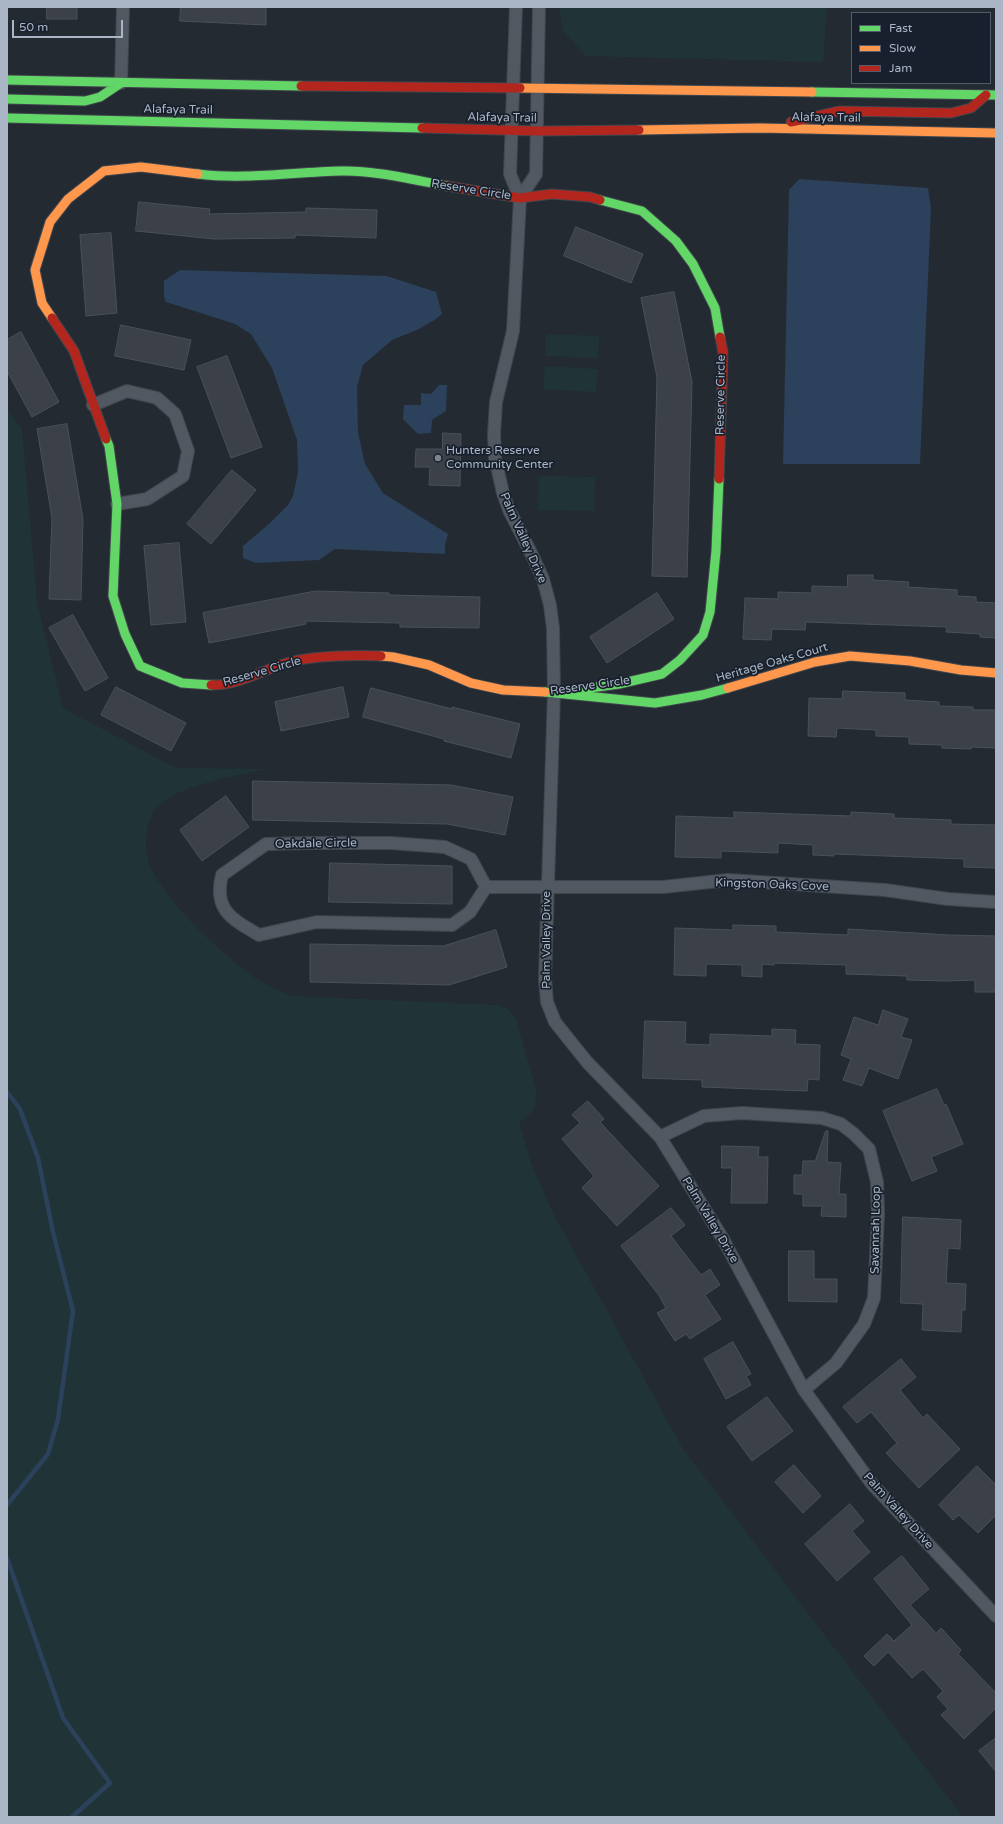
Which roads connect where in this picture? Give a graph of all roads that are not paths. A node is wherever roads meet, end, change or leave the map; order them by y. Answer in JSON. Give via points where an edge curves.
{"nodes":[{"id":1,"x":123,"y":7,"type":"edge"},
{"id":2,"x":516,"y":7,"type":"edge"},
{"id":3,"x":539,"y":7,"type":"edge"},
{"id":4,"x":7,"y":80,"type":"edge"},
{"id":5,"x":121,"y":83,"type":"junction"},
{"id":6,"x":512,"y":88,"type":"junction"},
{"id":7,"x":537,"y":88,"type":"junction"},
{"id":8,"x":986,"y":95,"type":"junction"},
{"id":9,"x":996,"y":95,"type":"edge"},
{"id":10,"x":7,"y":100,"type":"edge"},
{"id":11,"x":7,"y":118,"type":"edge"},
{"id":12,"x":760,"y":128,"type":"junction"},
{"id":13,"x":512,"y":130,"type":"junction"},
{"id":14,"x":538,"y":131,"type":"junction"},
{"id":15,"x":996,"y":132,"type":"edge"},
{"id":16,"x":520,"y":198,"type":"junction"},
{"id":17,"x":93,"y":405,"type":"junction"},
{"id":18,"x":117,"y":504,"type":"junction"},
{"id":19,"x":996,"y":673,"type":"edge"},
{"id":20,"x":554,"y":693,"type":"junction"},
{"id":21,"x":547,"y":886,"type":"junction"},
{"id":22,"x":486,"y":887,"type":"junction"},
{"id":23,"x":996,"y":902,"type":"edge"},
{"id":24,"x":660,"y":1137,"type":"junction"},
{"id":25,"x":804,"y":1390,"type":"junction"},
{"id":26,"x":996,"y":1616,"type":"edge"}],
"edges":[{"from":1,"to":5,"type":"street"},
{"from":2,"to":6,"type":"street","name":"Palm Valley Drive"},
{"from":3,"to":7,"type":"street"},
{"from":4,"to":5,"type":"street","name":"Alafaya Trail"},
{"from":5,"to":6,"type":"street","name":"Alafaya Trail","via":[[316,88]]},
{"from":5,"to":10,"type":"street","via":[[100,97],[85,101]]},
{"from":6,"to":7,"type":"street","name":"Alafaya Trail"},
{"from":6,"to":13,"type":"street","name":"Palm Valley Drive"},
{"from":7,"to":8,"type":"street","name":"Alafaya Trail"},
{"from":7,"to":14,"type":"street"},
{"from":8,"to":9,"type":"street","name":"Alafaya Trail"},
{"from":8,"to":12,"type":"street","via":[[970,110],[951,113],[839,111]]},
{"from":11,"to":13,"type":"street","name":"Alafaya Trail"},
{"from":12,"to":14,"type":"street","name":"Alafaya Trail"},
{"from":12,"to":15,"type":"street","name":"Alafaya Trail"},
{"from":13,"to":14,"type":"street","name":"Alafaya Trail"},
{"from":13,"to":16,"type":"street","name":"Palm Valley Drive","via":[[510,174]]},
{"from":14,"to":16,"type":"street","via":[[536,174]]},
{"from":16,"to":17,"type":"street","name":"Reserve Circle","via":[[343,171],[219,177],[141,167],[104,171],[68,199],[50,222],[35,270],[42,303],[74,351]]},
{"from":16,"to":20,"type":"street","name":"Palm Valley Drive","via":[[513,331],[496,402],[495,458],[498,478],[509,510],[543,579],[550,605]]},
{"from":16,"to":20,"type":"street","name":"Reserve Circle","via":[[552,194],[590,197],[642,211],[676,241],[693,264],[715,308],[723,352],[716,551],[710,612],[703,635],[680,660],[662,674],[619,684]]},
{"from":17,"to":18,"type":"street","name":"Reserve Circle","via":[[109,446]]},
{"from":17,"to":18,"type":"street","via":[[127,391],[157,398],[175,414],[188,451],[182,476],[147,499]]},
{"from":18,"to":20,"type":"street","name":"Reserve Circle","via":[[112,596],[125,634],[140,666],[182,683],[220,684],[290,662],[345,655],[393,658],[429,665],[471,684],[503,690]]},
{"from":19,"to":20,"type":"street","name":"Heritage Oaks Court","via":[[850,656],[815,662],[702,696],[655,702]]},
{"from":20,"to":21,"type":"street","name":"Palm Valley Drive"},
{"from":21,"to":22,"type":"street"},
{"from":21,"to":23,"type":"street","name":"Kingston Oaks Cove","via":[[663,887],[728,880],[885,890],[948,899]]},
{"from":21,"to":24,"type":"street","name":"Palm Valley Drive","via":[[545,979],[547,1002],[554,1022],[587,1062]]},
{"from":22,"to":22,"type":"street","name":"Oakdale Circle","via":[[471,859],[445,847],[309,842],[266,844],[222,874],[218,889],[221,905],[232,920],[259,935],[317,922],[452,925],[470,912]]},
{"from":24,"to":25,"type":"street","name":"Palm Valley Drive","via":[[723,1239]]},
{"from":24,"to":25,"type":"street","name":"Savannah Loop","via":[[704,1116],[742,1113],[822,1118],[841,1124],[869,1149],[877,1182],[874,1298],[864,1324],[836,1363]]},
{"from":25,"to":26,"type":"street","name":"Palm Valley Drive","via":[[872,1484]]}]}
